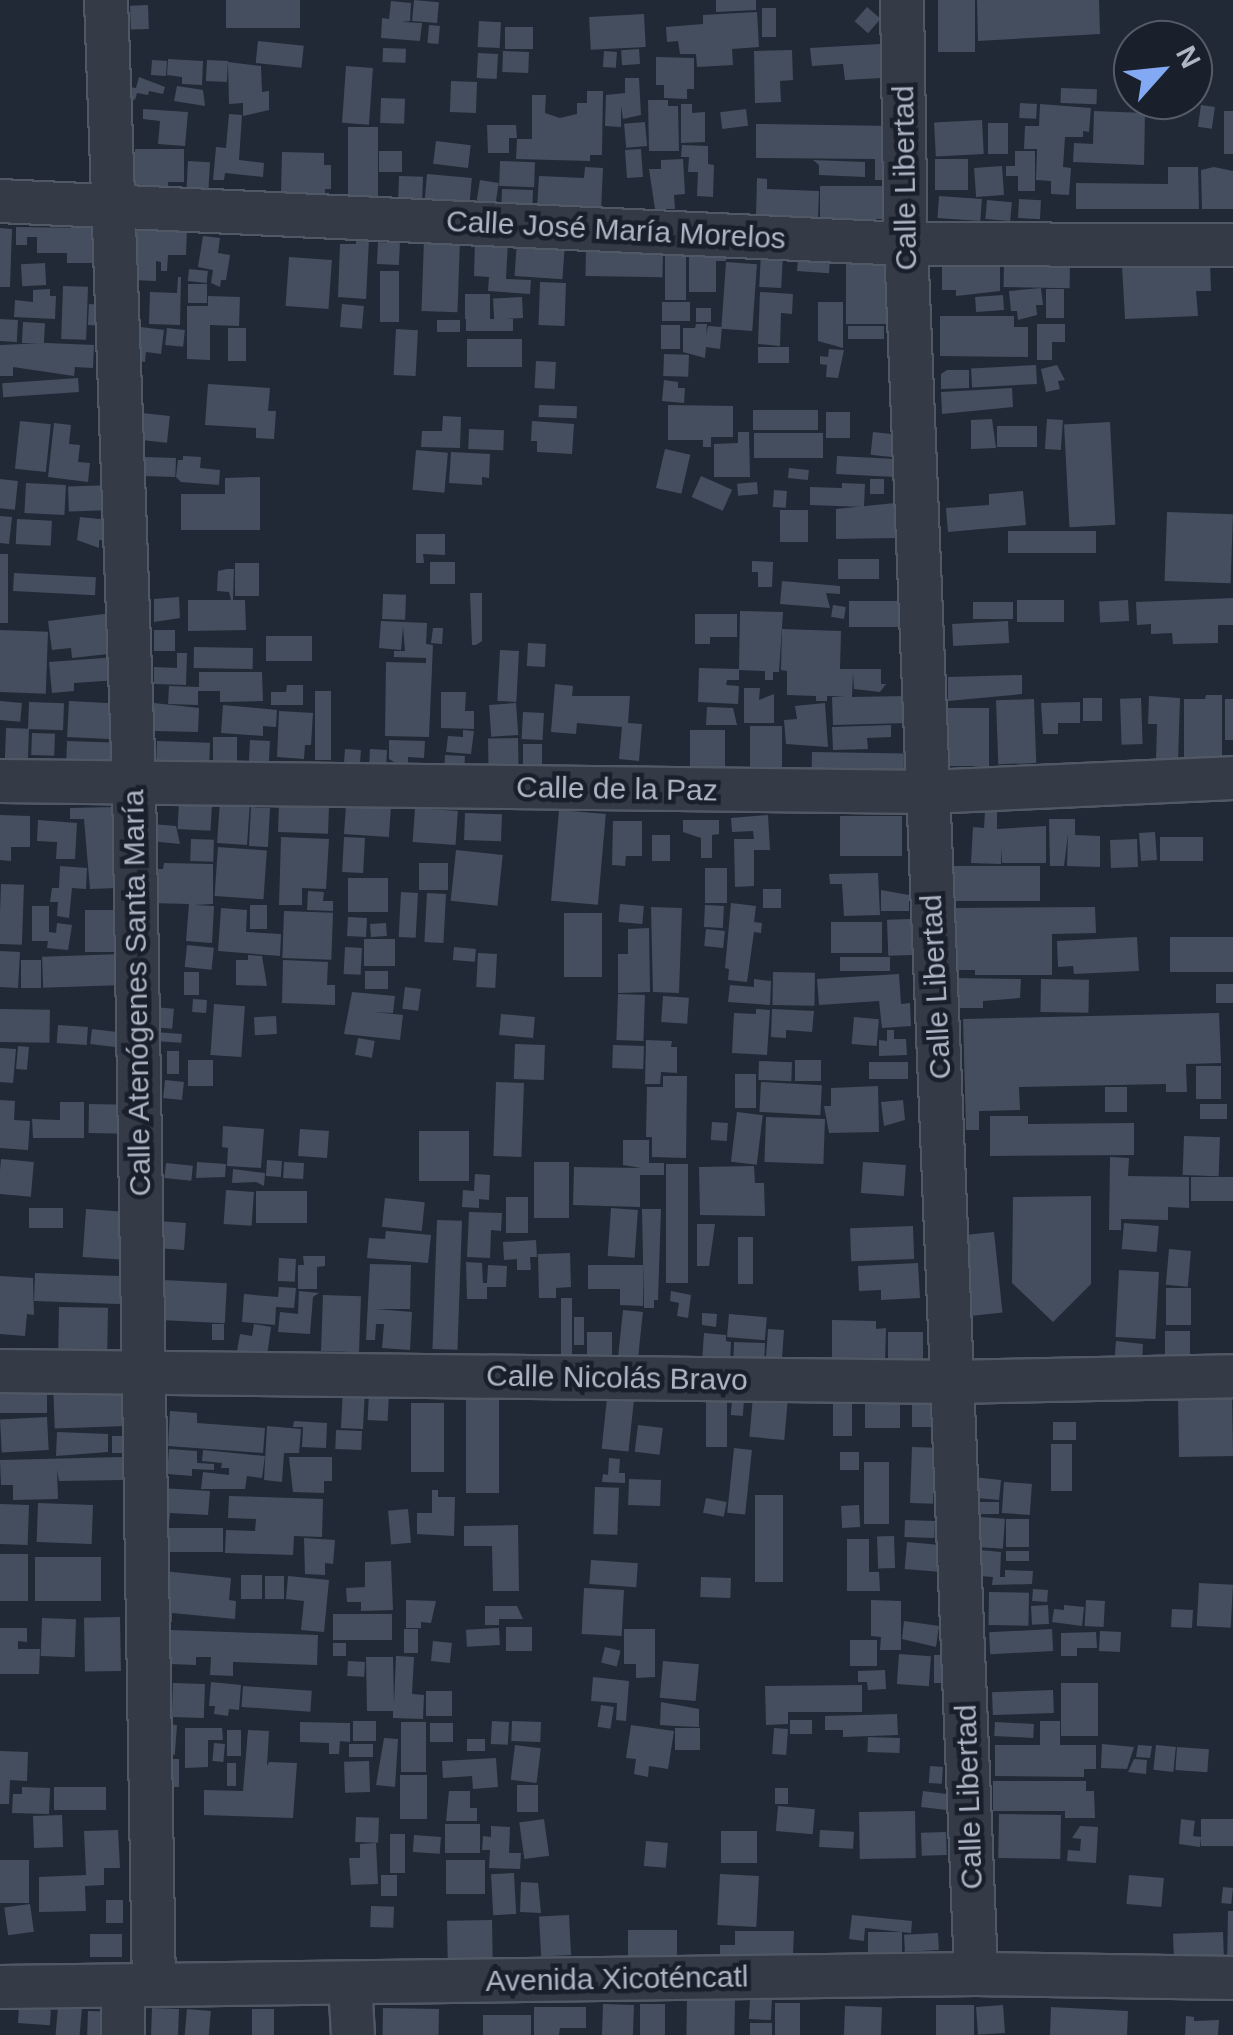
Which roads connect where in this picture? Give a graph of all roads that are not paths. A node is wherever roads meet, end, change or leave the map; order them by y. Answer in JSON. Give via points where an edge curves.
{"nodes":[{"id":1,"x":106,"y":0,"type":"edge"},
{"id":2,"x":902,"y":0,"type":"edge"},
{"id":3,"x":0,"y":200,"type":"edge"},
{"id":4,"x":111,"y":205,"type":"junction"},
{"id":5,"x":906,"y":244,"type":"junction"},
{"id":6,"x":1233,"y":245,"type":"edge"},
{"id":7,"x":1233,"y":778,"type":"edge"},
{"id":8,"x":0,"y":781,"type":"edge"},
{"id":9,"x":134,"y":783,"type":"junction"},
{"id":10,"x":927,"y":792,"type":"junction"},
{"id":11,"x":0,"y":1371,"type":"edge"},
{"id":12,"x":144,"y":1373,"type":"junction"},
{"id":13,"x":1233,"y":1376,"type":"edge"},
{"id":14,"x":953,"y":1382,"type":"junction"},
{"id":15,"x":976,"y":1974,"type":"junction"},
{"id":16,"x":1233,"y":1978,"type":"edge"},
{"id":17,"x":350,"y":1983,"type":"junction"},
{"id":18,"x":138,"y":1986,"type":"junction"},
{"id":19,"x":0,"y":1987,"type":"edge"},
{"id":20,"x":124,"y":2035,"type":"edge"},
{"id":21,"x":353,"y":2035,"type":"edge"}],
"edges":[{"from":1,"to":4,"type":"street","name":"Calle Atenógenes Santa María"},
{"from":2,"to":5,"type":"street","name":"Calle Libertad"},
{"from":3,"to":4,"type":"street","name":"Calle José María Morelos"},
{"from":4,"to":5,"type":"street","name":"Calle José María Morelos"},
{"from":4,"to":9,"type":"street","name":"Calle Atenógenes Santa María"},
{"from":5,"to":6,"type":"street","name":"Calle José María Morelos"},
{"from":5,"to":10,"type":"street","name":"Calle Libertad"},
{"from":7,"to":10,"type":"street","name":"Calle de la Paz"},
{"from":8,"to":9,"type":"street","name":"Calle de la Paz"},
{"from":9,"to":10,"type":"street","name":"Calle de la Paz"},
{"from":9,"to":12,"type":"street","name":"Calle Atenógenes Santa María"},
{"from":10,"to":14,"type":"street","name":"Calle Libertad"},
{"from":11,"to":12,"type":"street","name":"Calle Nicolás Bravo"},
{"from":12,"to":14,"type":"street","name":"Calle Nicolás Bravo"},
{"from":12,"to":18,"type":"street","name":"Calle Atenógenes Santa María"},
{"from":13,"to":14,"type":"street","name":"Calle Nicolás Bravo"},
{"from":14,"to":15,"type":"street","name":"Calle Libertad"},
{"from":15,"to":16,"type":"street","name":"Avenida Xicoténcatl"},
{"from":15,"to":17,"type":"street","name":"Avenida Xicoténcatl"},
{"from":17,"to":18,"type":"street","name":"Avenida Xicoténcatl"},
{"from":17,"to":21,"type":"street"},
{"from":18,"to":19,"type":"street","name":"Avenida Xicoténcatl"},
{"from":18,"to":20,"type":"street","name":"Calle Atenógenes Santa María"}]}
